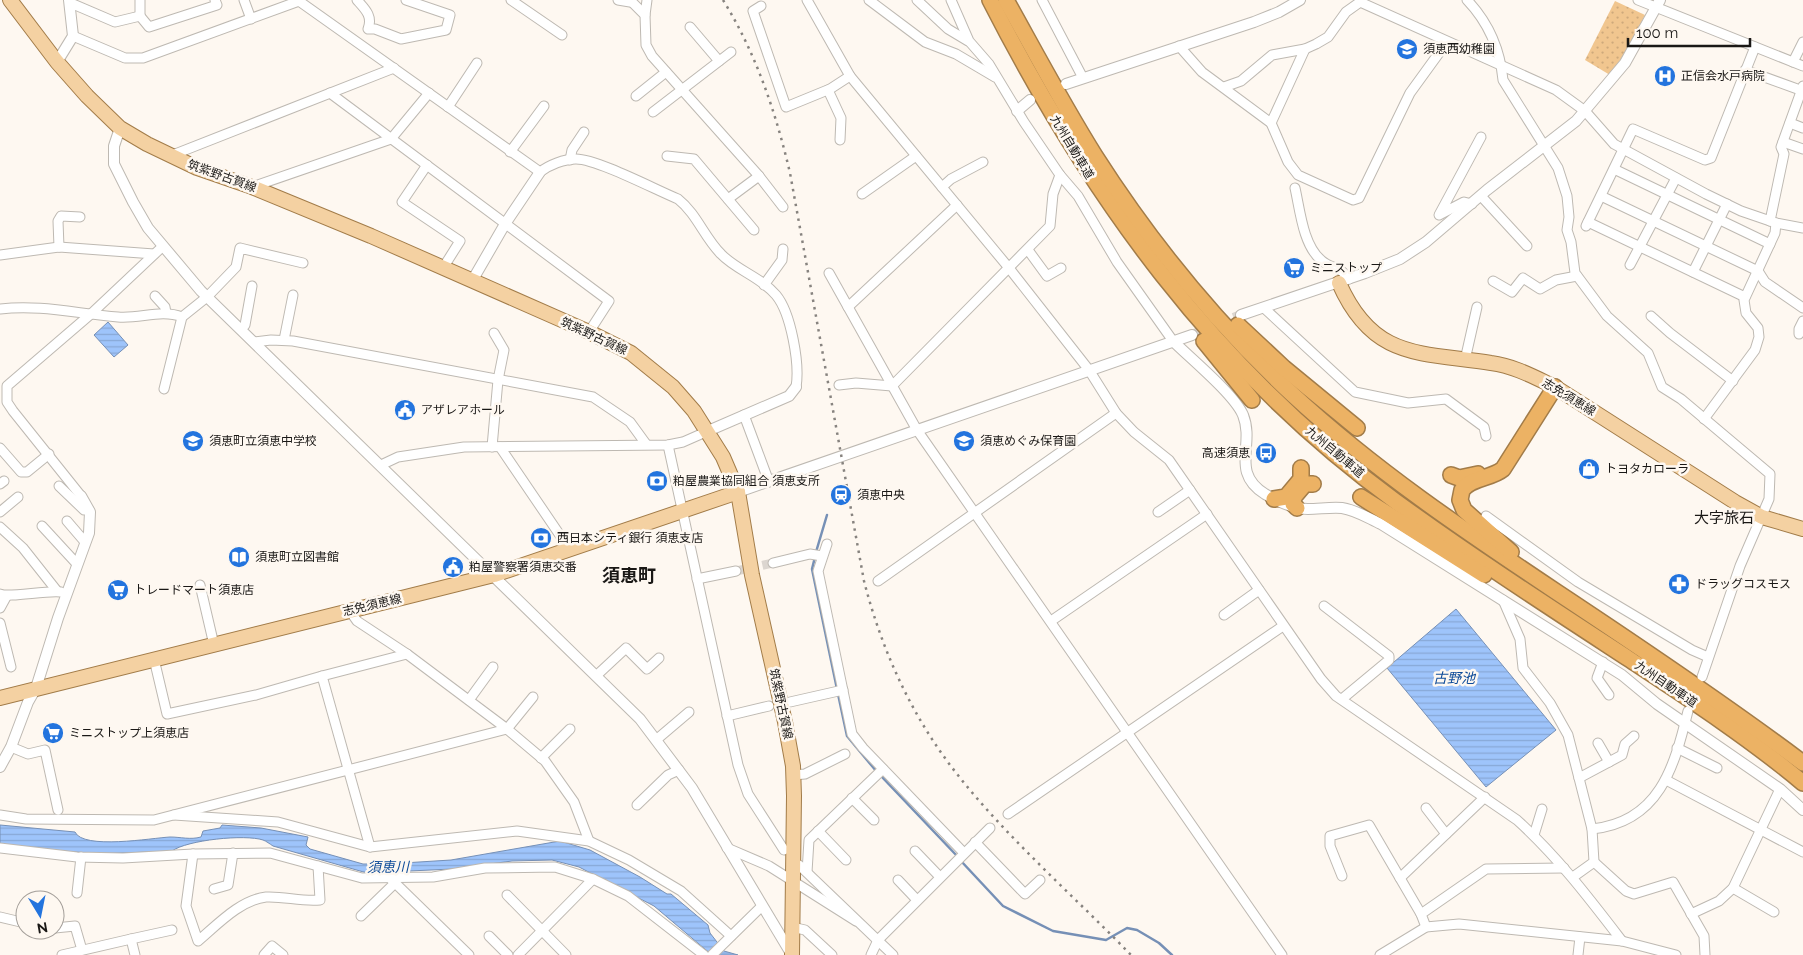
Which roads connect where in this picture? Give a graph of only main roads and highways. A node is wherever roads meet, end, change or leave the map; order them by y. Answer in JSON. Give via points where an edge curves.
{"nodes":[{"id":1,"x":10,"y":0,"type":"edge"},
{"id":2,"x":990,"y":0,"type":"edge"},
{"id":3,"x":1006,"y":0,"type":"edge"},
{"id":4,"x":1117,"y":189,"type":"junction"},
{"id":5,"x":1118,"y":218,"type":"junction"},
{"id":6,"x":1344,"y":281,"type":"road end"},
{"id":7,"x":1555,"y":387,"type":"junction"},
{"id":8,"x":1252,"y":400,"type":"dead end"},
{"id":9,"x":1357,"y":428,"type":"dead end"},
{"id":10,"x":1301,"y":468,"type":"dead end"},
{"id":11,"x":1451,"y":475,"type":"dead end"},
{"id":12,"x":1313,"y":484,"type":"dead end"},
{"id":13,"x":738,"y":492,"type":"junction"},
{"id":14,"x":1362,"y":497,"type":"dead end"},
{"id":15,"x":1274,"y":498,"type":"road end"},
{"id":16,"x":1297,"y":508,"type":"road end"},
{"id":17,"x":1803,"y":530,"type":"edge"},
{"id":18,"x":1574,"y":623,"type":"junction"},
{"id":19,"x":1651,"y":654,"type":"junction"},
{"id":20,"x":0,"y":698,"type":"edge"},
{"id":21,"x":1803,"y":763,"type":"edge"},
{"id":22,"x":1803,"y":783,"type":"edge"},
{"id":23,"x":792,"y":955,"type":"edge"}],
"edges":[{"from":1,"to":13,"type":"main road","name":"筑紫野古賀線","via":[[57,62],[96,106],[120,128],[169,156],[372,236],[631,353],[673,387],[708,430]]},
{"from":2,"to":5,"type":"highway","name":"九州自動車道","via":[[1036,89]]},
{"from":3,"to":4,"type":"highway","name":"九州自動車道","via":[[1052,84]]},
{"from":4,"to":9,"type":"highway","via":[[1183,269],[1244,332]]},
{"from":4,"to":19,"type":"highway","name":"九州自動車道","via":[[1164,253],[1212,310],[1263,366],[1317,417],[1431,508]]},
{"from":5,"to":8,"type":"highway","via":[[1163,289]]},
{"from":5,"to":18,"type":"highway","name":"九州自動車道","via":[[1176,294],[1222,346],[1306,429],[1393,500]]},
{"from":6,"to":7,"type":"main road","name":"志免須恵線","via":[[1352,310],[1396,346],[1427,356],[1508,366]]},
{"from":7,"to":11,"type":"highway","via":[[1499,466],[1463,477]]},
{"from":7,"to":17,"type":"main road","name":"志免須恵線","via":[[1708,486],[1762,516]]},
{"from":7,"to":19,"type":"highway","via":[[1506,465],[1492,476],[1465,486],[1461,504],[1510,551]]},
{"from":10,"to":15,"type":"highway","via":[[1301,479],[1286,497]]},
{"from":12,"to":16,"type":"highway","via":[[1305,484],[1294,497]]},
{"from":13,"to":20,"type":"main road","name":"志免須恵線","via":[[494,576]]},
{"from":13,"to":23,"type":"main road","name":"筑紫野古賀線","via":[[752,575],[786,722],[793,775]]},
{"from":14,"to":18,"type":"highway","via":[[1497,583]]},
{"from":18,"to":22,"type":"highway","name":"九州自動車道","via":[[1717,718]]},
{"from":19,"to":21,"type":"highway","name":"九州自動車道"}]}
